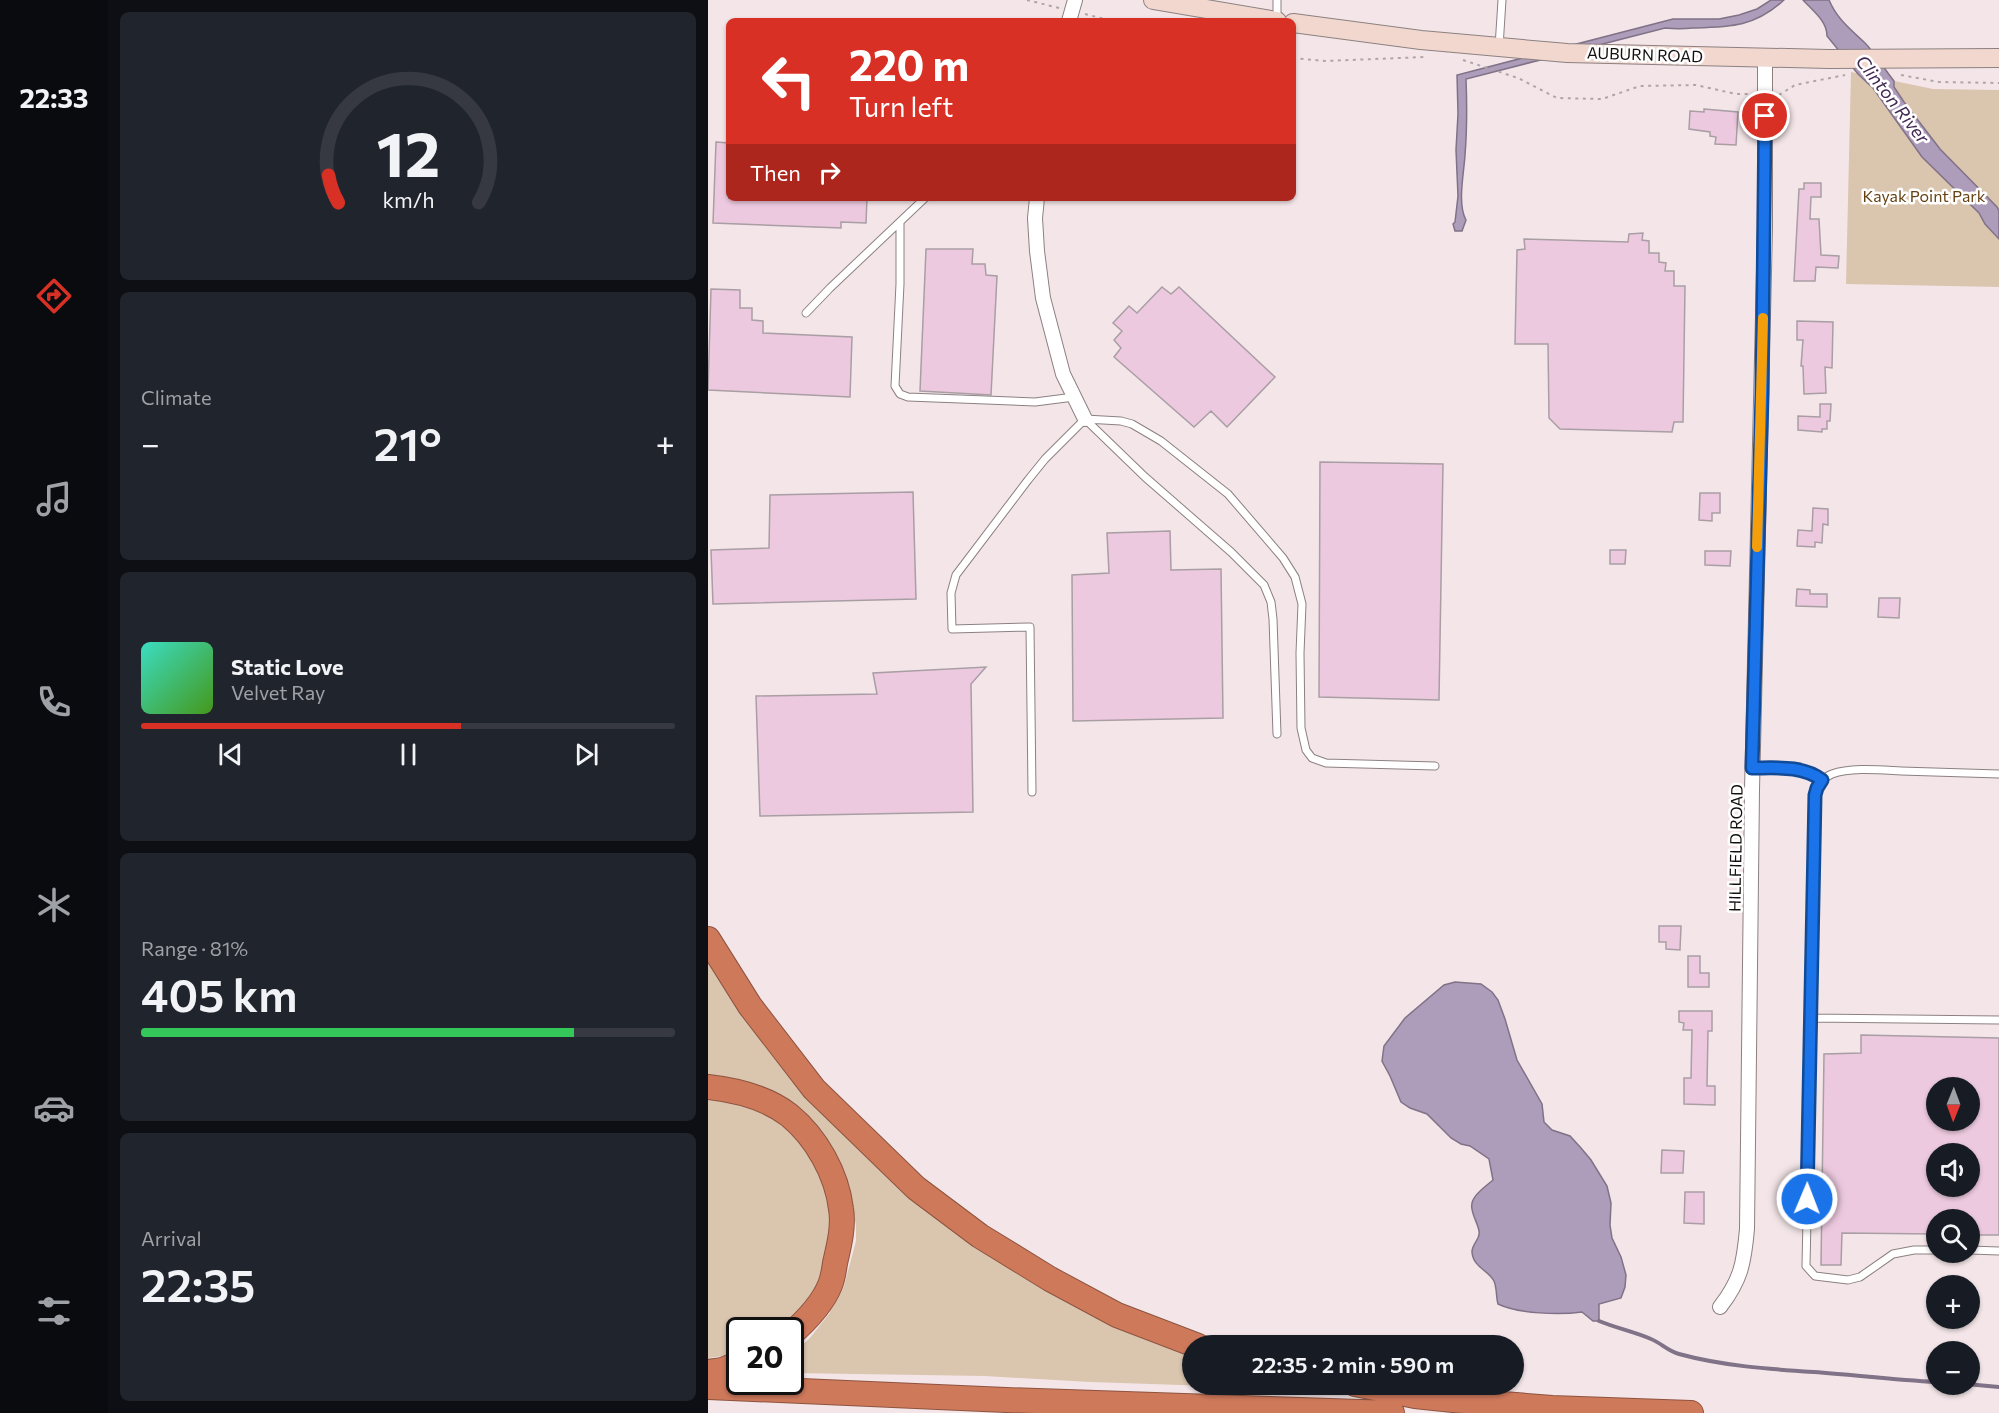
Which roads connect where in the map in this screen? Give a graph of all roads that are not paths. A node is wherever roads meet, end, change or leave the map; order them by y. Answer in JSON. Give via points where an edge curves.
{"nodes":[{"id":1,"x":1075,"y":0,"type":"edge"},
{"id":2,"x":1153,"y":0,"type":"edge"},
{"id":3,"x":1277,"y":0,"type":"edge"},
{"id":4,"x":1502,"y":0,"type":"edge"},
{"id":5,"x":1070,"y":18,"type":"edge"},
{"id":6,"x":1259,"y":18,"type":"edge"},
{"id":7,"x":1277,"y":18,"type":"edge"},
{"id":8,"x":1296,"y":23,"type":"edge"},
{"id":9,"x":1499,"y":47,"type":"junction"},
{"id":10,"x":1765,"y":58,"type":"junction"},
{"id":11,"x":1999,"y":58,"type":"edge"},
{"id":12,"x":922,"y":201,"type":"edge"},
{"id":13,"x":1037,"y":201,"type":"edge"},
{"id":14,"x":900,"y":223,"type":"junction"},
{"id":15,"x":806,"y":313,"type":"dead end"},
{"id":16,"x":1074,"y":397,"type":"junction"},
{"id":17,"x":1085,"y":419,"type":"junction"},
{"id":18,"x":1277,"y":734,"type":"dead end"},
{"id":19,"x":1435,"y":766,"type":"dead end"},
{"id":20,"x":1752,"y":768,"type":"junction"},
{"id":21,"x":1999,"y":774,"type":"edge"},
{"id":22,"x":1822,"y":780,"type":"junction"},
{"id":23,"x":1032,"y":792,"type":"dead end"},
{"id":24,"x":708,"y":939,"type":"edge"},
{"id":25,"x":1811,"y":1018,"type":"junction"},
{"id":26,"x":1999,"y":1020,"type":"edge"},
{"id":27,"x":708,"y":1087,"type":"edge"},
{"id":28,"x":1926,"y":1250,"type":"edge"},
{"id":29,"x":1980,"y":1250,"type":"edge"},
{"id":30,"x":1999,"y":1251,"type":"edge"},
{"id":31,"x":1720,"y":1307,"type":"dead end"},
{"id":32,"x":804,"y":1322,"type":"edge"},
{"id":33,"x":1182,"y":1340,"type":"edge"},
{"id":34,"x":726,"y":1368,"type":"edge"},
{"id":35,"x":708,"y":1372,"type":"edge"},
{"id":36,"x":708,"y":1387,"type":"edge"},
{"id":37,"x":1410,"y":1395,"type":"edge"},
{"id":38,"x":1392,"y":1413,"type":"edge"},
{"id":39,"x":1691,"y":1413,"type":"edge"}],
"edges":[{"from":1,"to":5,"type":"street"},
{"from":2,"to":6,"type":"main road"},
{"from":3,"to":7,"type":"lane"},
{"from":4,"to":9,"type":"lane"},
{"from":8,"to":9,"type":"main road","name":"AUBURN ROAD"},
{"from":9,"to":10,"type":"main road","name":"AUBURN ROAD","via":[[1567,53]]},
{"from":10,"to":11,"type":"main road","name":"AUBURN ROAD","via":[[1902,66]]},
{"from":10,"to":20,"type":"street","name":"HILLFIELD ROAD"},
{"from":12,"to":14,"type":"lane"},
{"from":13,"to":16,"type":"street","via":[[1042,298],[1062,374]]},
{"from":14,"to":15,"type":"lane"},
{"from":14,"to":16,"type":"lane","via":[[895,386],[900,394],[1035,402]]},
{"from":16,"to":17,"type":"street"},
{"from":17,"to":18,"type":"lane","via":[[1264,585],[1273,619]]},
{"from":17,"to":19,"type":"lane","via":[[1132,424],[1161,441],[1228,495],[1283,558],[1295,578],[1302,604],[1301,728],[1312,758],[1326,763]]},
{"from":17,"to":23,"type":"lane","via":[[1028,480],[957,575],[951,593],[952,629],[1030,627]]},
{"from":20,"to":22,"type":"lane","via":[[1804,770]]},
{"from":20,"to":31,"type":"street","name":"HILLFIELD ROAD","via":[[1747,1228],[1738,1280]]},
{"from":21,"to":22,"type":"lane","via":[[1875,770],[1840,772]]},
{"from":22,"to":25,"type":"lane","via":[[1815,795]]},
{"from":24,"to":33,"type":"highway","via":[[750,1006],[814,1089],[916,1188],[980,1236],[1050,1279],[1117,1315]]},
{"from":25,"to":26,"type":"lane"},
{"from":25,"to":28,"type":"lane","via":[[1806,1266],[1815,1276],[1848,1280],[1860,1277],[1893,1254]]},
{"from":27,"to":32,"type":"highway","via":[[763,1100],[789,1115],[814,1142],[831,1172],[842,1209],[840,1246],[830,1285]]},
{"from":29,"to":30,"type":"lane"},
{"from":34,"to":35,"type":"highway"},
{"from":36,"to":38,"type":"highway"},
{"from":37,"to":39,"type":"highway","via":[[1552,1408]]}]}
